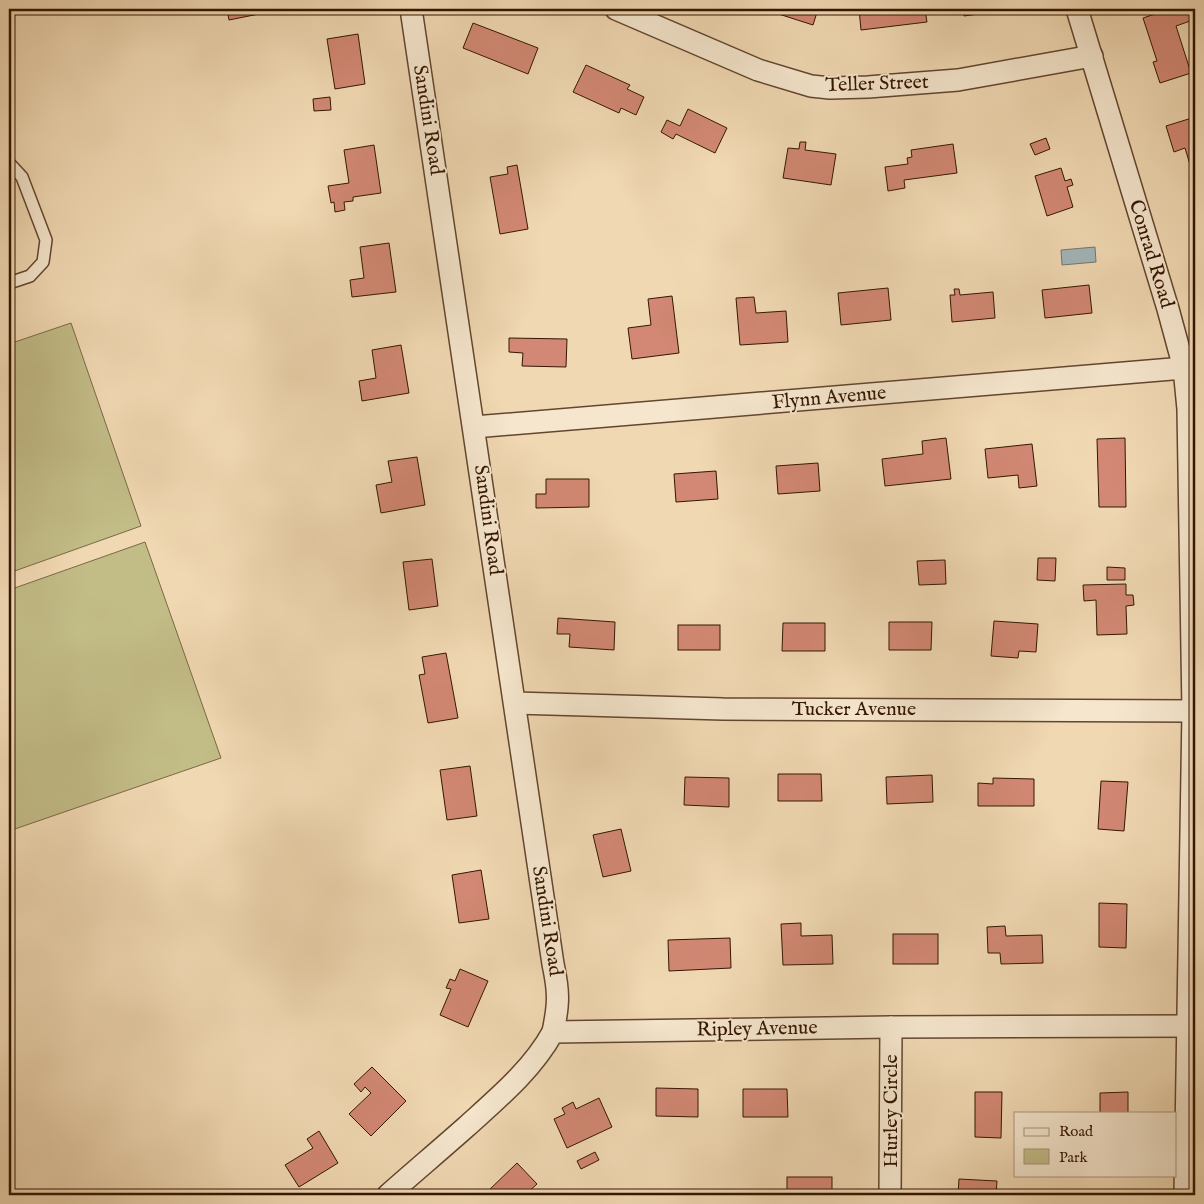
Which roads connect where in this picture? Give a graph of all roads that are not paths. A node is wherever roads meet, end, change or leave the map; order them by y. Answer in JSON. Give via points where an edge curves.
{"nodes":[{"id":1,"x":411,"y":9,"type":"edge"},
{"id":2,"x":616,"y":9,"type":"edge"},
{"id":3,"x":1076,"y":9,"type":"edge"},
{"id":4,"x":1092,"y":56,"type":"junction"},
{"id":5,"x":9,"y":163,"type":"edge"},
{"id":6,"x":9,"y":283,"type":"edge"},
{"id":7,"x":1184,"y":368,"type":"junction"},
{"id":8,"x":474,"y":427,"type":"junction"},
{"id":9,"x":515,"y":703,"type":"junction"},
{"id":10,"x":1193,"y":711,"type":"junction"},
{"id":11,"x":1192,"y":1026,"type":"edge"},
{"id":12,"x":891,"y":1027,"type":"junction"},
{"id":13,"x":553,"y":1032,"type":"junction"},
{"id":14,"x":388,"y":1195,"type":"edge"},
{"id":15,"x":890,"y":1195,"type":"edge"},
{"id":16,"x":1185,"y":1195,"type":"edge"}],
"edges":[{"from":1,"to":8,"type":"street","name":"Sandini Road"},
{"from":2,"to":4,"type":"street","name":"Teller Street","via":[[758,70],[830,88],[958,80]]},
{"from":3,"to":4,"type":"street","name":"Conrad Road"},
{"from":4,"to":7,"type":"street","name":"Conrad Road"},
{"from":5,"to":6,"type":"lane","via":[[22,177],[46,240],[43,262],[30,276]]},
{"from":7,"to":8,"type":"street","name":"Flynn Avenue"},
{"from":7,"to":10,"type":"street","name":"Conrad Road","via":[[1188,409]]},
{"from":8,"to":9,"type":"street","name":"Sandini Road"},
{"from":9,"to":10,"type":"street","name":"Tucker Avenue","via":[[733,709]]},
{"from":9,"to":13,"type":"street","name":"Sandini Road","via":[[558,988]]},
{"from":10,"to":11,"type":"street","name":"Conrad Road"},
{"from":11,"to":12,"type":"street","name":"Ripley Avenue"},
{"from":11,"to":16,"type":"street","name":"Conrad Road"},
{"from":12,"to":13,"type":"street","name":"Ripley Avenue"},
{"from":12,"to":15,"type":"street","name":"Hurley Circle"},
{"from":13,"to":14,"type":"street","via":[[526,1071]]}]}
